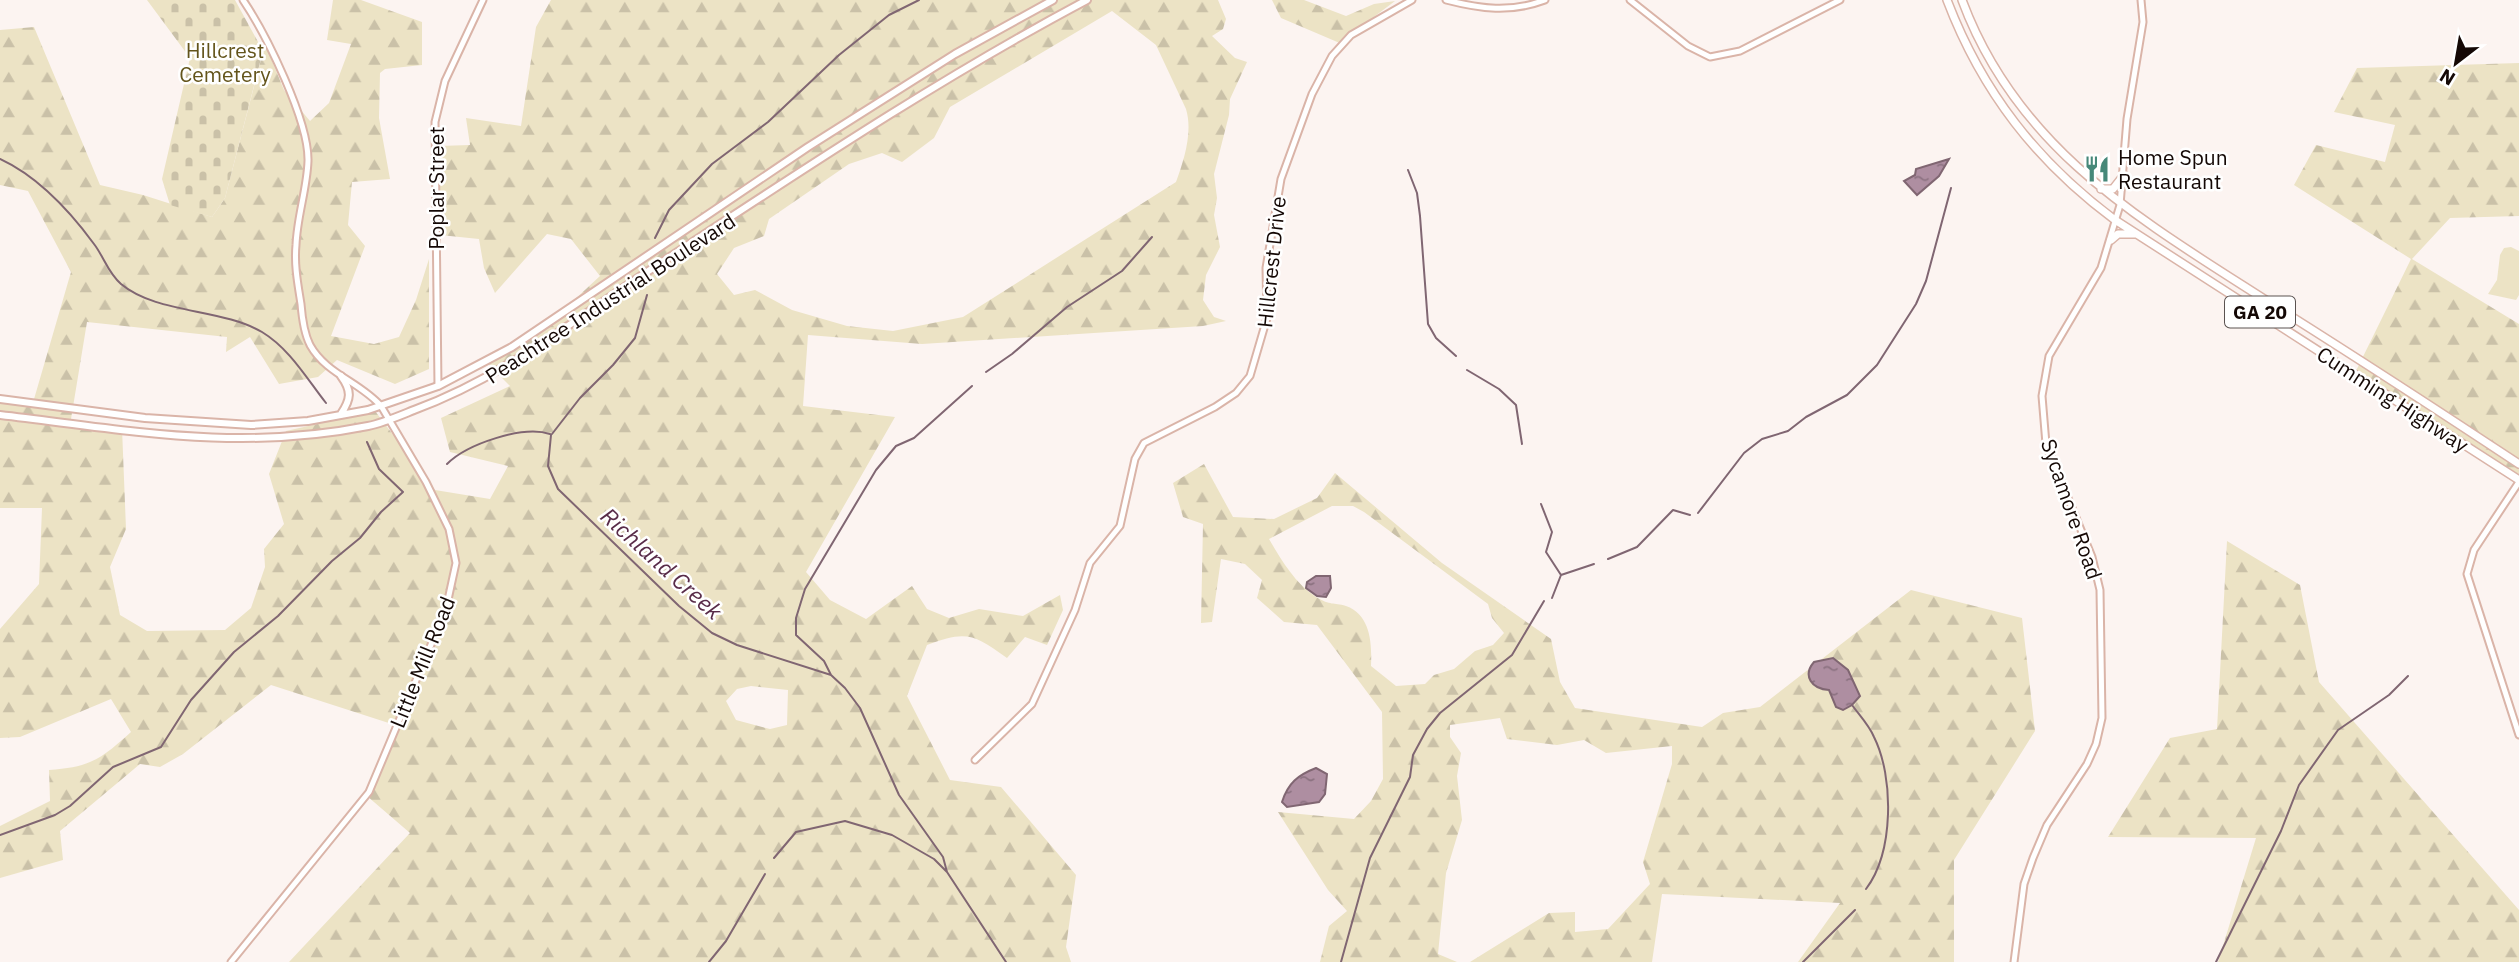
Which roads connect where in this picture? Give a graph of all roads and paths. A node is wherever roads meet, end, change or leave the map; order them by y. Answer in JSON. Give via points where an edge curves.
{"nodes":[{"id":1,"x":243,"y":0,"type":"edge"},
{"id":2,"x":483,"y":0,"type":"edge"},
{"id":3,"x":1053,"y":0,"type":"edge"},
{"id":4,"x":1087,"y":0,"type":"edge"},
{"id":5,"x":1412,"y":0,"type":"edge"},
{"id":6,"x":1446,"y":0,"type":"edge"},
{"id":7,"x":1545,"y":0,"type":"edge"},
{"id":8,"x":1630,"y":0,"type":"edge"},
{"id":9,"x":1840,"y":0,"type":"edge"},
{"id":10,"x":1947,"y":0,"type":"edge"},
{"id":11,"x":1962,"y":0,"type":"edge"},
{"id":12,"x":2141,"y":0,"type":"edge"},
{"id":13,"x":2124,"y":175,"type":"junction"},
{"id":14,"x":2101,"y":189,"type":"junction"},
{"id":15,"x":2120,"y":205,"type":"junction"},
{"id":16,"x":2115,"y":220,"type":"junction"},
{"id":17,"x":2138,"y":234,"type":"junction"},
{"id":18,"x":2110,"y":240,"type":"junction"},
{"id":19,"x":654,"y":249,"type":"junction"},
{"id":20,"x":662,"y":262,"type":"junction"},
{"id":21,"x":341,"y":376,"type":"junction"},
{"id":22,"x":438,"y":386,"type":"junction"},
{"id":23,"x":0,"y":399,"type":"edge"},
{"id":24,"x":382,"y":406,"type":"junction"},
{"id":25,"x":71,"y":408,"type":"junction"},
{"id":26,"x":0,"y":415,"type":"edge"},
{"id":27,"x":340,"y":415,"type":"junction"},
{"id":28,"x":388,"y":419,"type":"junction"},
{"id":29,"x":69,"y":423,"type":"junction"},
{"id":30,"x":2519,"y":464,"type":"edge"},
{"id":31,"x":2519,"y":481,"type":"edge"},
{"id":32,"x":2519,"y":735,"type":"edge"},
{"id":33,"x":975,"y":760,"type":"dead end"},
{"id":34,"x":231,"y":962,"type":"edge"},
{"id":35,"x":2014,"y":962,"type":"edge"}],
"edges":[{"from":1,"to":21,"type":"street","name":"Little Mill Road","via":[[303,126],[308,162],[295,247],[302,316],[308,342],[319,360]]},
{"from":2,"to":22,"type":"street","name":"Poplar Street","via":[[445,81],[435,122]]},
{"from":3,"to":19,"type":"main road","name":"Peachtree Industrial Boulevard","via":[[956,54]]},
{"from":4,"to":20,"type":"main road","name":"Peachtree Industrial Boulevard","via":[[964,68]]},
{"from":5,"to":33,"type":"street","name":"Hillcrest Drive","via":[[1351,35],[1332,56],[1312,93],[1281,179],[1266,268],[1267,318],[1250,376],[1215,407],[1144,443],[1135,459],[1120,526],[1090,564],[1078,603],[1032,704]]},
{"from":6,"to":7,"type":"street","via":[[1502,10]]},
{"from":8,"to":9,"type":"street","via":[[1688,46],[1710,57],[1722,57]]},
{"from":10,"to":16,"type":"highway","name":"Cumming Highway","number":"GA 20","via":[[1975,64],[2003,109],[2057,173]]},
{"from":11,"to":14,"type":"highway","name":"Cumming Highway","number":"GA 20","via":[[1983,51],[2025,114]]},
{"from":12,"to":13,"type":"street","name":"Sycamore Road","via":[[2143,22],[2127,119]]},
{"from":13,"to":14,"type":"highway","via":[[2113,189]]},
{"from":13,"to":15,"type":"street","name":"Sycamore Road"},
{"from":14,"to":15,"type":"highway","name":"Cumming Highway","number":"GA 20"},
{"from":15,"to":16,"type":"street","name":"Sycamore Road"},
{"from":15,"to":30,"type":"highway","name":"Cumming Highway","number":"GA 20"},
{"from":16,"to":17,"type":"highway","name":"Cumming Highway","number":"GA 20"},
{"from":16,"to":18,"type":"street","name":"Sycamore Road"},
{"from":17,"to":18,"type":"highway","via":[[2118,234]]},
{"from":17,"to":31,"type":"highway","name":"Cumming Highway","number":"GA 20"},
{"from":18,"to":35,"type":"street","name":"Sycamore Road","via":[[2101,268],[2049,356],[2042,396],[2046,444],[2101,590],[2102,718],[2087,764],[2047,825],[2033,858],[2020,903]]},
{"from":19,"to":20,"type":"main road"},
{"from":19,"to":22,"type":"main road","name":"Peachtree Industrial Boulevard","via":[[512,347]]},
{"from":20,"to":28,"type":"main road","name":"Peachtree Industrial Boulevard","via":[[520,360],[439,401]]},
{"from":21,"to":24,"type":"street","name":"Little Mill Road"},
{"from":21,"to":27,"type":"main road","via":[[350,388],[349,401]]},
{"from":22,"to":24,"type":"main road","name":"Peachtree Industrial Boulevard"},
{"from":23,"to":25,"type":"main road","name":"Peachtree Industrial Boulevard"},
{"from":24,"to":27,"type":"main road","name":"Peachtree Industrial Boulevard"},
{"from":24,"to":28,"type":"street","name":"Little Mill Road"},
{"from":25,"to":27,"type":"main road","name":"Peachtree Industrial Boulevard","via":[[251,425]]},
{"from":25,"to":29,"type":"main road"},
{"from":26,"to":29,"type":"main road","name":"Peachtree Industrial Boulevard"},
{"from":28,"to":29,"type":"main road","name":"Peachtree Industrial Boulevard","via":[[310,436],[253,440],[204,440]]},
{"from":28,"to":34,"type":"street","name":"Little Mill Road","via":[[449,529],[456,563],[446,610],[369,792]]},
{"from":31,"to":32,"type":"street","via":[[2474,551],[2467,574]]}]}
